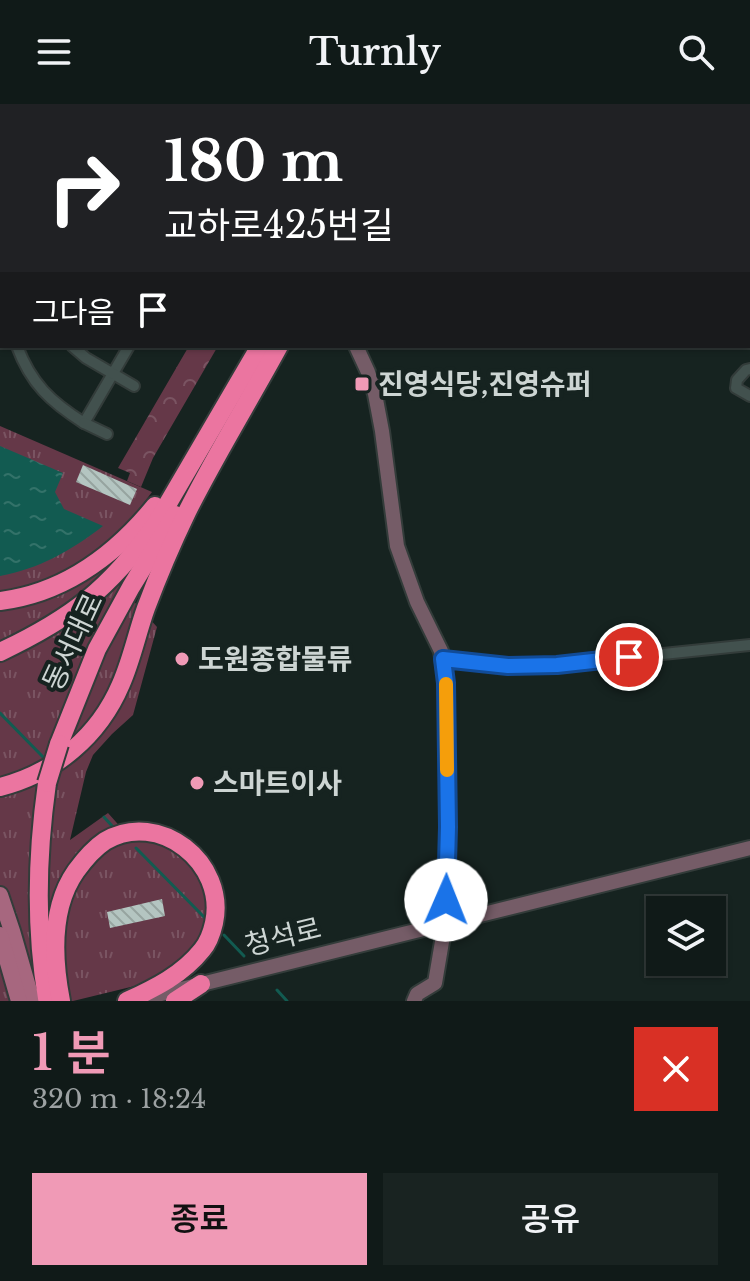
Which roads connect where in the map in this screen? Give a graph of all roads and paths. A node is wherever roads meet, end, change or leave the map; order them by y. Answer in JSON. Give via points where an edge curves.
{"nodes":[{"id":1,"x":18,"y":348,"type":"edge"},
{"id":2,"x":74,"y":348,"type":"edge"},
{"id":3,"x":128,"y":348,"type":"edge"},
{"id":4,"x":259,"y":348,"type":"edge"},
{"id":5,"x":278,"y":348,"type":"edge"},
{"id":6,"x":278,"y":348,"type":"edge"},
{"id":7,"x":357,"y":348,"type":"edge"},
{"id":8,"x":750,"y":369,"type":"edge"},
{"id":9,"x":113,"y":374,"type":"junction"},
{"id":10,"x":134,"y":386,"type":"dead end"},
{"id":11,"x":750,"y":396,"type":"edge"},
{"id":12,"x":84,"y":423,"type":"junction"},
{"id":13,"x":216,"y":423,"type":"junction"},
{"id":14,"x":107,"y":434,"type":"dead end"},
{"id":15,"x":0,"y":601,"type":"edge"},
{"id":16,"x":750,"y":645,"type":"edge"},
{"id":17,"x":0,"y":652,"type":"edge"},
{"id":18,"x":443,"y":659,"type":"junction"},
{"id":19,"x":0,"y":787,"type":"edge"},
{"id":20,"x":750,"y":848,"type":"edge"},
{"id":21,"x":0,"y":895,"type":"edge"},
{"id":22,"x":445,"y":924,"type":"junction"},
{"id":23,"x":0,"y":935,"type":"edge"},
{"id":24,"x":201,"y":984,"type":"junction"},
{"id":25,"x":39,"y":996,"type":"edge"},
{"id":26,"x":130,"y":1001,"type":"edge"},
{"id":27,"x":175,"y":1001,"type":"edge"},
{"id":28,"x":414,"y":1001,"type":"edge"}],
"edges":[{"from":1,"to":12,"type":"street","via":[[36,383]]},
{"from":2,"to":9,"type":"street"},
{"from":3,"to":9,"type":"street"},
{"from":4,"to":13,"type":"highway","name":"동서대로"},
{"from":5,"to":25,"type":"highway","name":"동서대로","bridge":true,"via":[[113,618],[59,744],[42,821]]},
{"from":6,"to":19,"type":"highway","via":[[188,511],[106,713],[67,756],[42,772]]},
{"from":7,"to":18,"type":"street","via":[[375,394],[397,546]]},
{"from":8,"to":11,"type":"street","via":[[736,388]]},
{"from":9,"to":10,"type":"street"},
{"from":9,"to":12,"type":"street"},
{"from":12,"to":14,"type":"street"},
{"from":13,"to":15,"type":"highway","via":[[146,518],[108,554],[63,584]]},
{"from":13,"to":17,"type":"highway","name":"동서대로","via":[[156,524],[113,578],[75,611]]},
{"from":16,"to":18,"type":"street","via":[[557,665]]},
{"from":18,"to":22,"type":"street"},
{"from":20,"to":22,"type":"street","name":"청석로"},
{"from":21,"to":25,"type":"main road"},
{"from":22,"to":24,"type":"street","name":"청석로"},
{"from":22,"to":28,"type":"street","via":[[435,983]]},
{"from":23,"to":25,"type":"main road"},
{"from":24,"to":26,"type":"street","name":"청석로"},
{"from":24,"to":27,"type":"highway"},
{"from":25,"to":26,"type":"highway","via":[[55,959],[56,932],[73,876],[106,841],[149,833],[182,845],[197,858],[215,890],[217,909],[204,947],[188,965]]}]}
